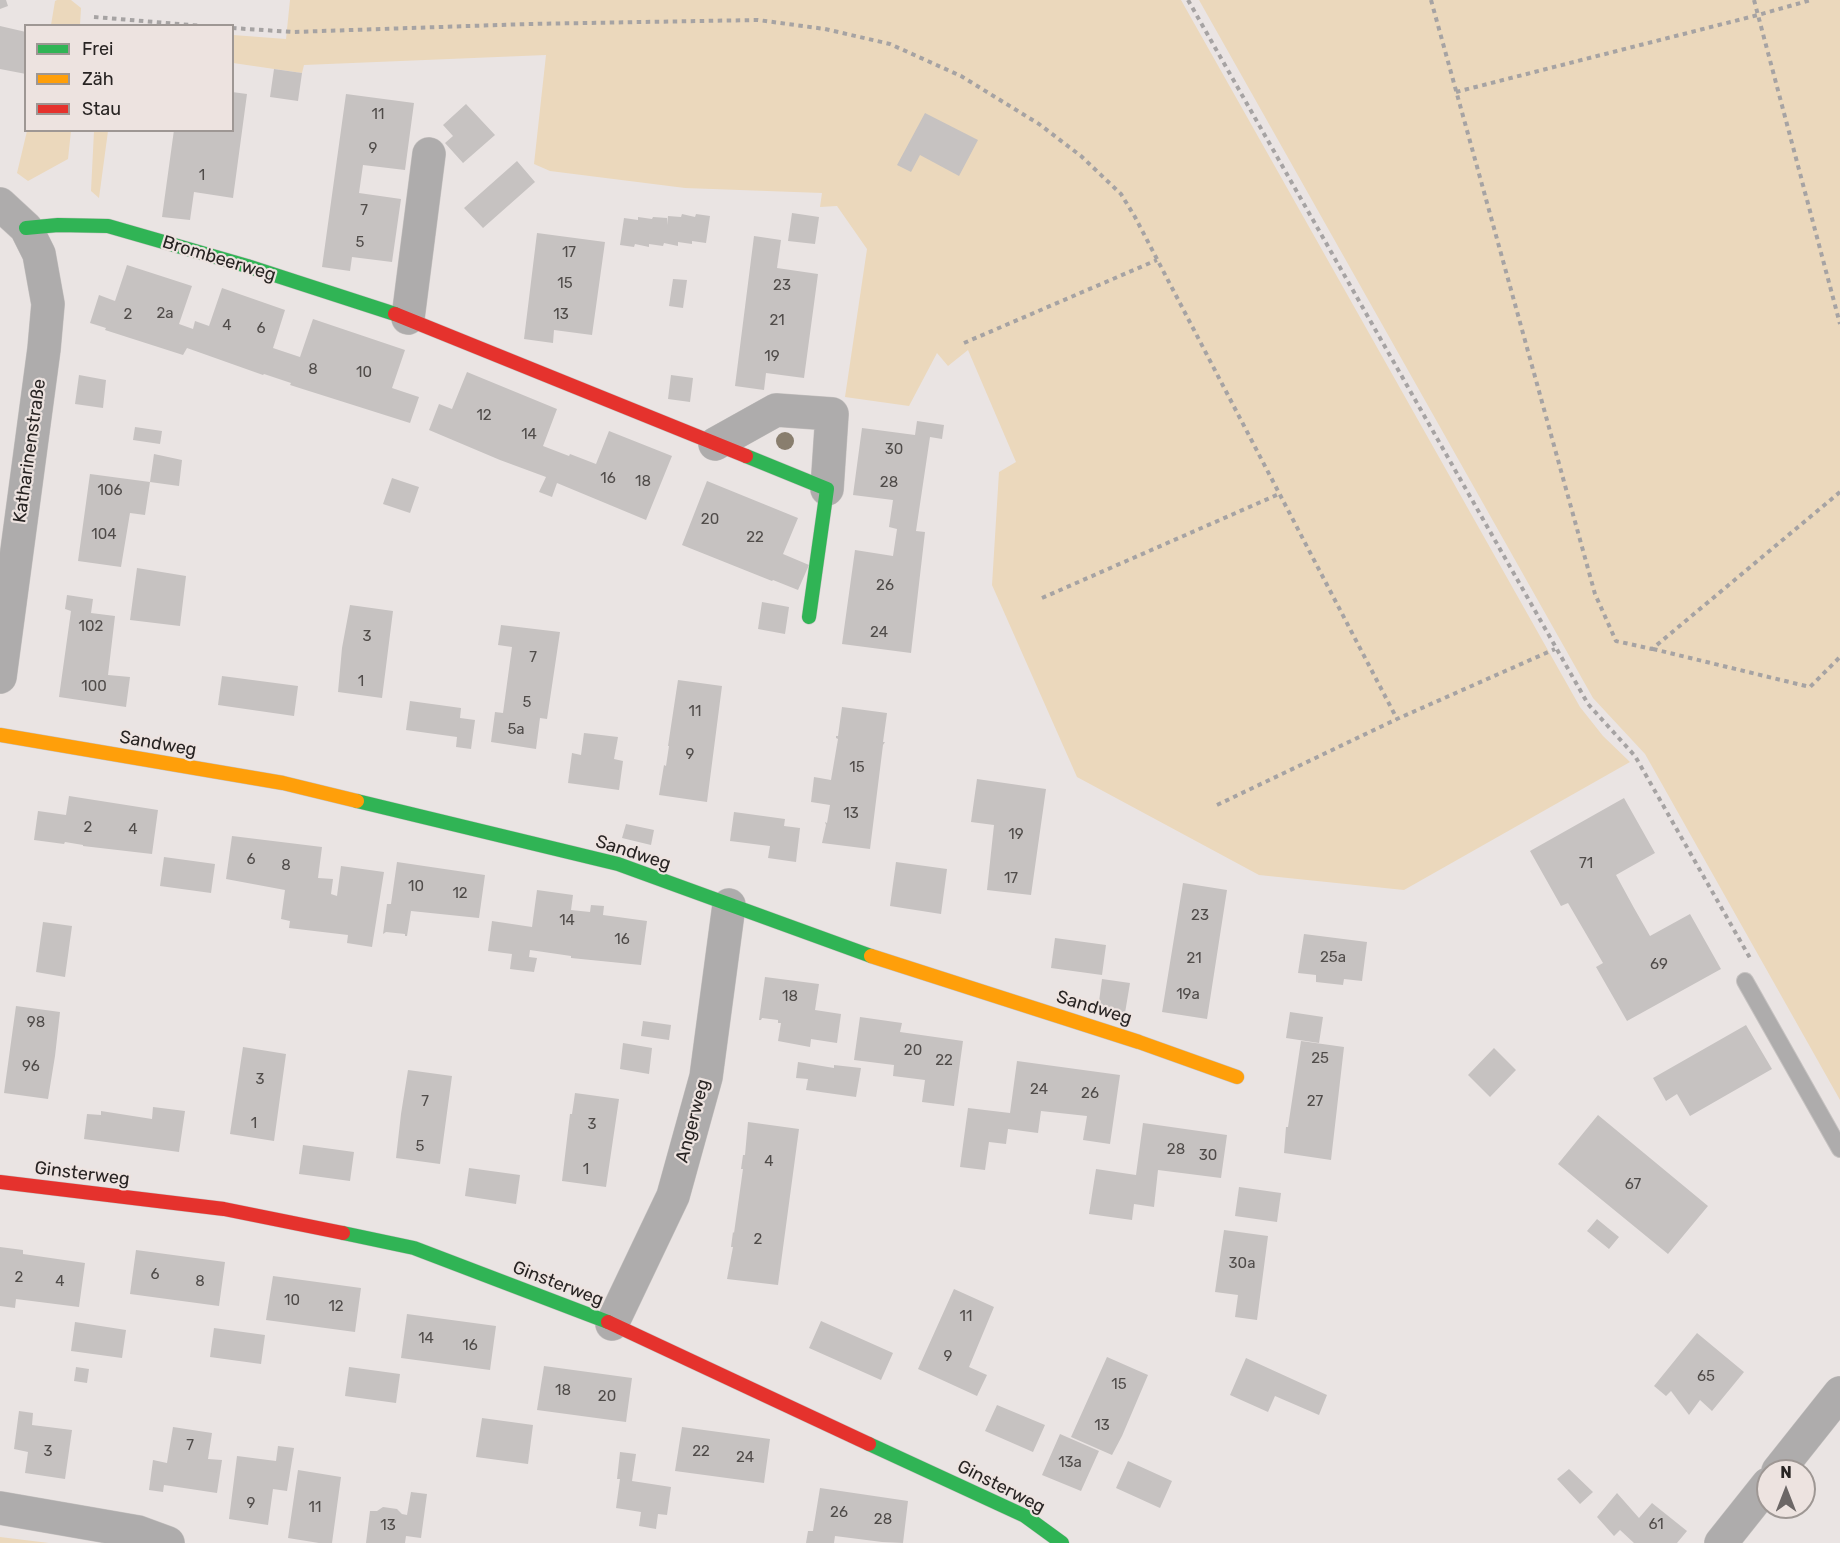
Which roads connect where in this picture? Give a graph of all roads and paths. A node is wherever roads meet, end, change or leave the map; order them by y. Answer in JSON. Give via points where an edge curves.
{"nodes":[{"id":1,"x":1188,"y":0,"type":"edge"},
{"id":2,"x":1431,"y":0,"type":"edge"},
{"id":3,"x":1754,"y":0,"type":"edge"},
{"id":4,"x":1811,"y":0,"type":"edge"},
{"id":5,"x":1758,"y":15,"type":"junction"},
{"id":6,"x":94,"y":17,"type":"dead end"},
{"id":7,"x":179,"y":24,"type":"edge"},
{"id":8,"x":234,"y":28,"type":"edge"},
{"id":9,"x":1456,"y":92,"type":"junction"},
{"id":10,"x":429,"y":154,"type":"dead end"},
{"id":11,"x":0,"y":204,"type":"edge"},
{"id":12,"x":26,"y":228,"type":"junction"},
{"id":13,"x":1157,"y":260,"type":"junction"},
{"id":14,"x":408,"y":318,"type":"junction"},
{"id":15,"x":1840,"y":324,"type":"edge"},
{"id":16,"x":964,"y":343,"type":"dead end"},
{"id":17,"x":715,"y":444,"type":"junction"},
{"id":18,"x":827,"y":489,"type":"junction"},
{"id":19,"x":1840,"y":492,"type":"edge"},
{"id":20,"x":1279,"y":494,"type":"junction"},
{"id":21,"x":1042,"y":598,"type":"dead end"},
{"id":22,"x":809,"y":617,"type":"dead end"},
{"id":23,"x":1555,"y":648,"type":"junction"},
{"id":24,"x":1652,"y":649,"type":"junction"},
{"id":25,"x":1840,"y":657,"type":"edge"},
{"id":26,"x":0,"y":677,"type":"edge"},
{"id":27,"x":1397,"y":719,"type":"junction"},
{"id":28,"x":0,"y":735,"type":"edge"},
{"id":29,"x":1217,"y":805,"type":"dead end"},
{"id":30,"x":729,"y":905,"type":"junction"},
{"id":31,"x":1753,"y":963,"type":"dead end"},
{"id":32,"x":1745,"y":981,"type":"dead end"},
{"id":33,"x":1236,"y":1077,"type":"dead end"},
{"id":34,"x":1840,"y":1149,"type":"edge"},
{"id":35,"x":0,"y":1182,"type":"edge"},
{"id":36,"x":612,"y":1324,"type":"junction"},
{"id":37,"x":1840,"y":1393,"type":"edge"},
{"id":38,"x":1788,"y":1459,"type":"edge"},
{"id":39,"x":1756,"y":1499,"type":"edge"},
{"id":40,"x":0,"y":1508,"type":"edge"},
{"id":41,"x":168,"y":1543,"type":"edge"},
{"id":42,"x":1062,"y":1543,"type":"edge"},
{"id":43,"x":1721,"y":1543,"type":"edge"}],
"edges":[{"from":1,"to":23,"type":"path"},
{"from":2,"to":9,"type":"path"},
{"from":3,"to":5,"type":"path"},
{"from":4,"to":5,"type":"path"},
{"from":5,"to":9,"type":"path"},
{"from":5,"to":15,"type":"path"},
{"from":6,"to":7,"type":"path"},
{"from":8,"to":13,"type":"path","via":[[292,32],[758,20],[825,28],[890,44],[961,76],[1040,124],[1081,156],[1121,194]]},
{"from":9,"to":24,"type":"path","via":[[1595,594],[1616,641]]},
{"from":10,"to":14,"type":"street"},
{"from":11,"to":12,"type":"street"},
{"from":12,"to":14,"type":"street","name":"Brombeerweg","via":[[108,226]]},
{"from":12,"to":26,"type":"street","name":"Katharinenstraße","via":[[39,254],[48,304]]},
{"from":13,"to":16,"type":"path"},
{"from":13,"to":20,"type":"path"},
{"from":14,"to":17,"type":"street","name":"Brombeerweg"},
{"from":17,"to":18,"type":"street","name":"Brombeerweg"},
{"from":17,"to":18,"type":"street","via":[[776,410],[832,414]]},
{"from":18,"to":22,"type":"street"},
{"from":19,"to":24,"type":"path"},
{"from":20,"to":21,"type":"path"},
{"from":20,"to":27,"type":"path"},
{"from":23,"to":27,"type":"path"},
{"from":23,"to":31,"type":"path","via":[[1588,704],[1635,756]]},
{"from":24,"to":25,"type":"path","via":[[1810,687]]},
{"from":27,"to":29,"type":"path"},
{"from":28,"to":30,"type":"street","name":"Sandweg","via":[[283,783],[618,864]]},
{"from":30,"to":33,"type":"street","name":"Sandweg","via":[[892,964]]},
{"from":30,"to":36,"type":"street","name":"Angerweg","via":[[706,1077],[673,1196]]},
{"from":32,"to":34,"type":"lane"},
{"from":35,"to":36,"type":"street","name":"Ginsterweg","via":[[224,1209],[414,1248]]},
{"from":36,"to":42,"type":"street","name":"Ginsterweg","via":[[1025,1516]]},
{"from":37,"to":38,"type":"street"},
{"from":39,"to":43,"type":"street"},
{"from":40,"to":41,"type":"street","via":[[138,1532]]}]}
